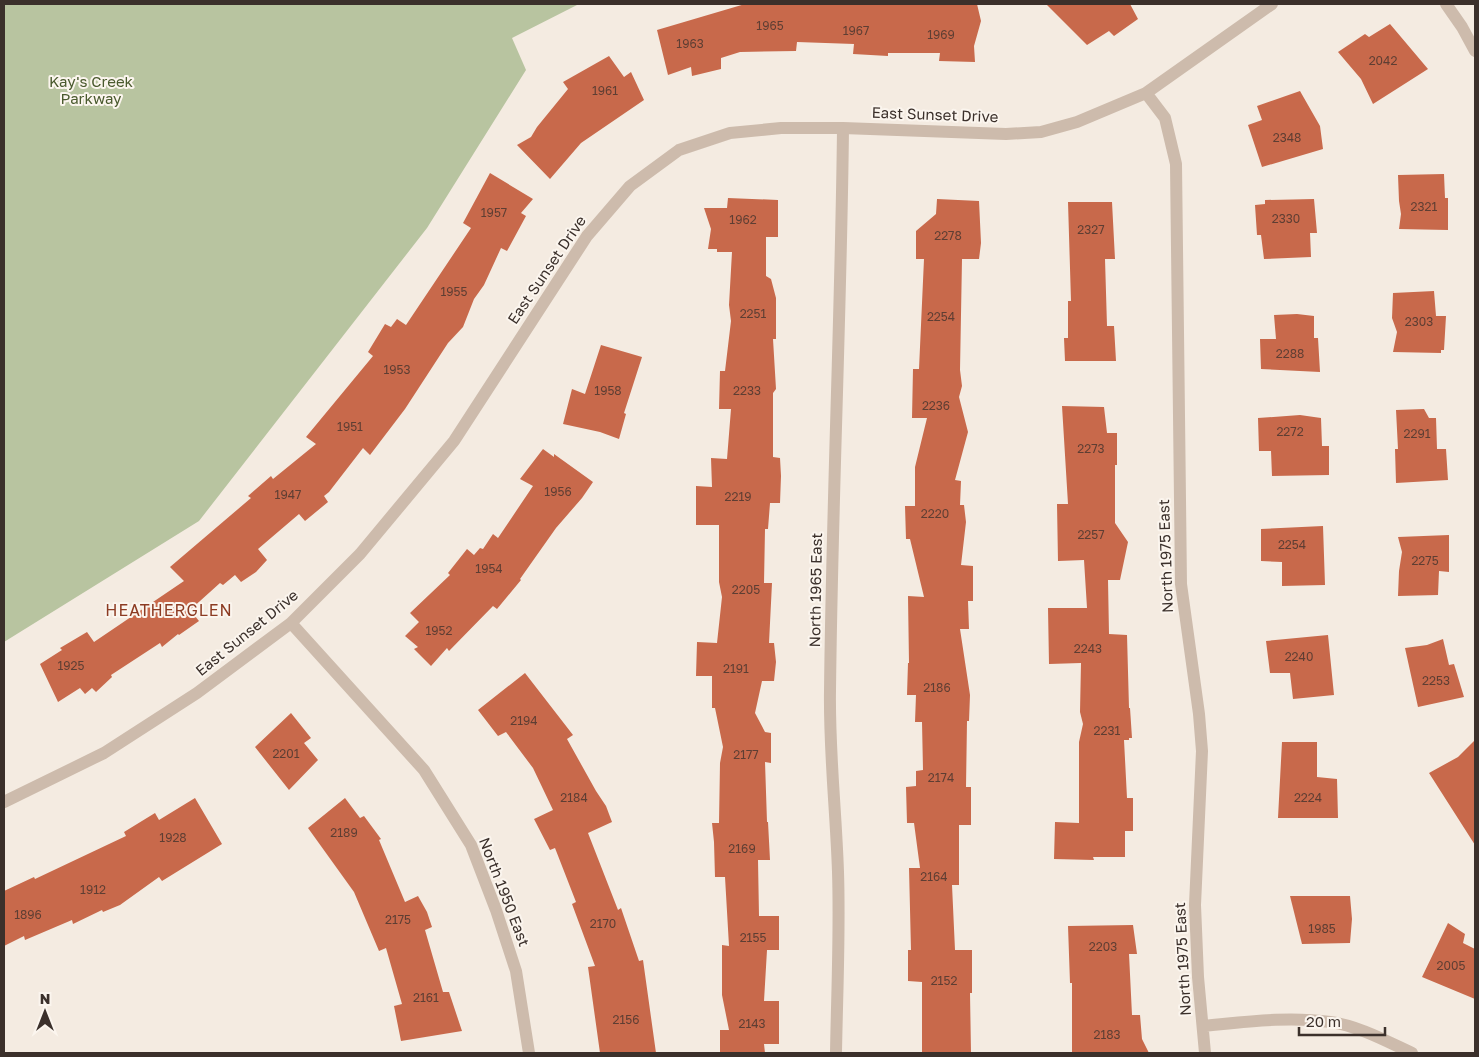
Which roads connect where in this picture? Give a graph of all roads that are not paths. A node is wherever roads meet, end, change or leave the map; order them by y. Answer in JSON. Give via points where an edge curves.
{"nodes":[{"id":1,"x":1272,"y":4,"type":"edge"},
{"id":2,"x":1446,"y":4,"type":"edge"},
{"id":3,"x":1475,"y":51,"type":"edge"},
{"id":4,"x":1146,"y":92,"type":"junction"},
{"id":5,"x":843,"y":128,"type":"junction"},
{"id":6,"x":291,"y":623,"type":"junction"},
{"id":7,"x":4,"y":802,"type":"edge"},
{"id":8,"x":1203,"y":1026,"type":"junction"},
{"id":9,"x":529,"y":1053,"type":"edge"},
{"id":10,"x":836,"y":1053,"type":"edge"},
{"id":11,"x":1205,"y":1053,"type":"edge"},
{"id":12,"x":1412,"y":1053,"type":"edge"}],
"edges":[{"from":1,"to":4,"type":"street","name":"East Sunset Drive"},
{"from":2,"to":3,"type":"street"},
{"from":4,"to":5,"type":"street","name":"East Sunset Drive","via":[[1077,122],[1041,132],[1006,134]]},
{"from":4,"to":8,"type":"street","name":"North 1975 East","via":[[1165,118],[1176,164],[1180,584],[1200,714],[1202,751],[1195,905]]},
{"from":5,"to":6,"type":"street","name":"East Sunset Drive","via":[[781,128],[730,133],[679,150],[630,186],[587,236],[454,441],[360,554]]},
{"from":5,"to":10,"type":"street","name":"North 1965 East","via":[[830,694],[838,872]]},
{"from":6,"to":7,"type":"street","name":"East Sunset Drive","via":[[197,693],[104,753]]},
{"from":6,"to":9,"type":"street","name":"North 1950 East","via":[[424,770],[471,845],[516,971]]},
{"from":8,"to":11,"type":"street","name":"North 1975 East"},
{"from":8,"to":12,"type":"street","via":[[1287,1019],[1331,1022],[1373,1035]]}]}
